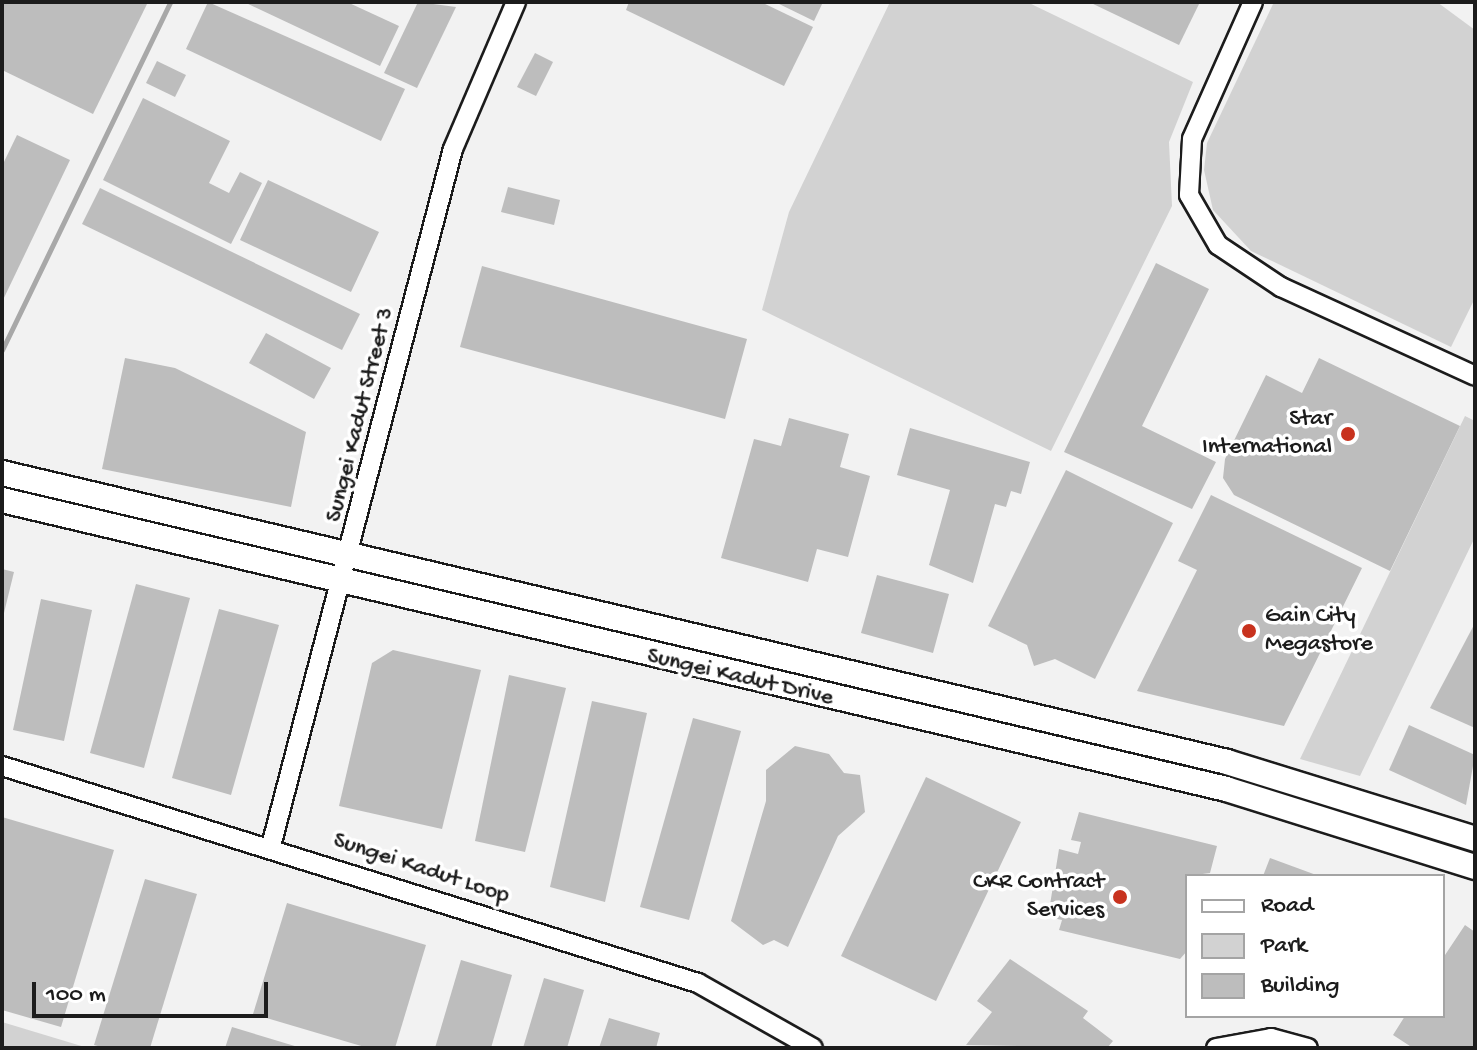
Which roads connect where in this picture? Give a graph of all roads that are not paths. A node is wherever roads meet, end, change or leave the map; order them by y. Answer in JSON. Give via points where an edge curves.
{"nodes":[{"id":1,"x":516,"y":2,"type":"edge"},
{"id":2,"x":1253,"y":2,"type":"edge"},
{"id":3,"x":1475,"y":376,"type":"edge"},
{"id":4,"x":2,"y":473,"type":"edge"},
{"id":5,"x":2,"y":500,"type":"edge"},
{"id":6,"x":349,"y":570,"type":"junction"},
{"id":7,"x":2,"y":766,"type":"edge"},
{"id":8,"x":1475,"y":839,"type":"edge"},
{"id":9,"x":271,"y":846,"type":"junction"},
{"id":10,"x":1475,"y":867,"type":"edge"},
{"id":11,"x":813,"y":1048,"type":"edge"},
{"id":12,"x":1216,"y":1048,"type":"edge"},
{"id":13,"x":1308,"y":1048,"type":"edge"}],
"edges":[{"from":1,"to":6,"type":"street","name":"Sungei Kadut Street 3","via":[[453,149]]},
{"from":2,"to":3,"type":"street","via":[[1192,139],[1189,195],[1218,245],[1281,287]]},
{"from":4,"to":6,"type":"main road","name":"Sungei Kadut Drive"},
{"from":5,"to":6,"type":"main road","name":"Sungei Kadut Drive"},
{"from":6,"to":8,"type":"main road","name":"Sungei Kadut Drive","via":[[1227,762]]},
{"from":6,"to":9,"type":"street","name":"Sungei Kadut Street 3"},
{"from":6,"to":10,"type":"main road","name":"Sungei Kadut Drive","via":[[1226,789]]},
{"from":7,"to":9,"type":"street","name":"Sungei Kadut Loop"},
{"from":9,"to":11,"type":"street","name":"Sungei Kadut Loop","via":[[698,983]]},
{"from":12,"to":13,"type":"street","via":[[1271,1038]]}]}
